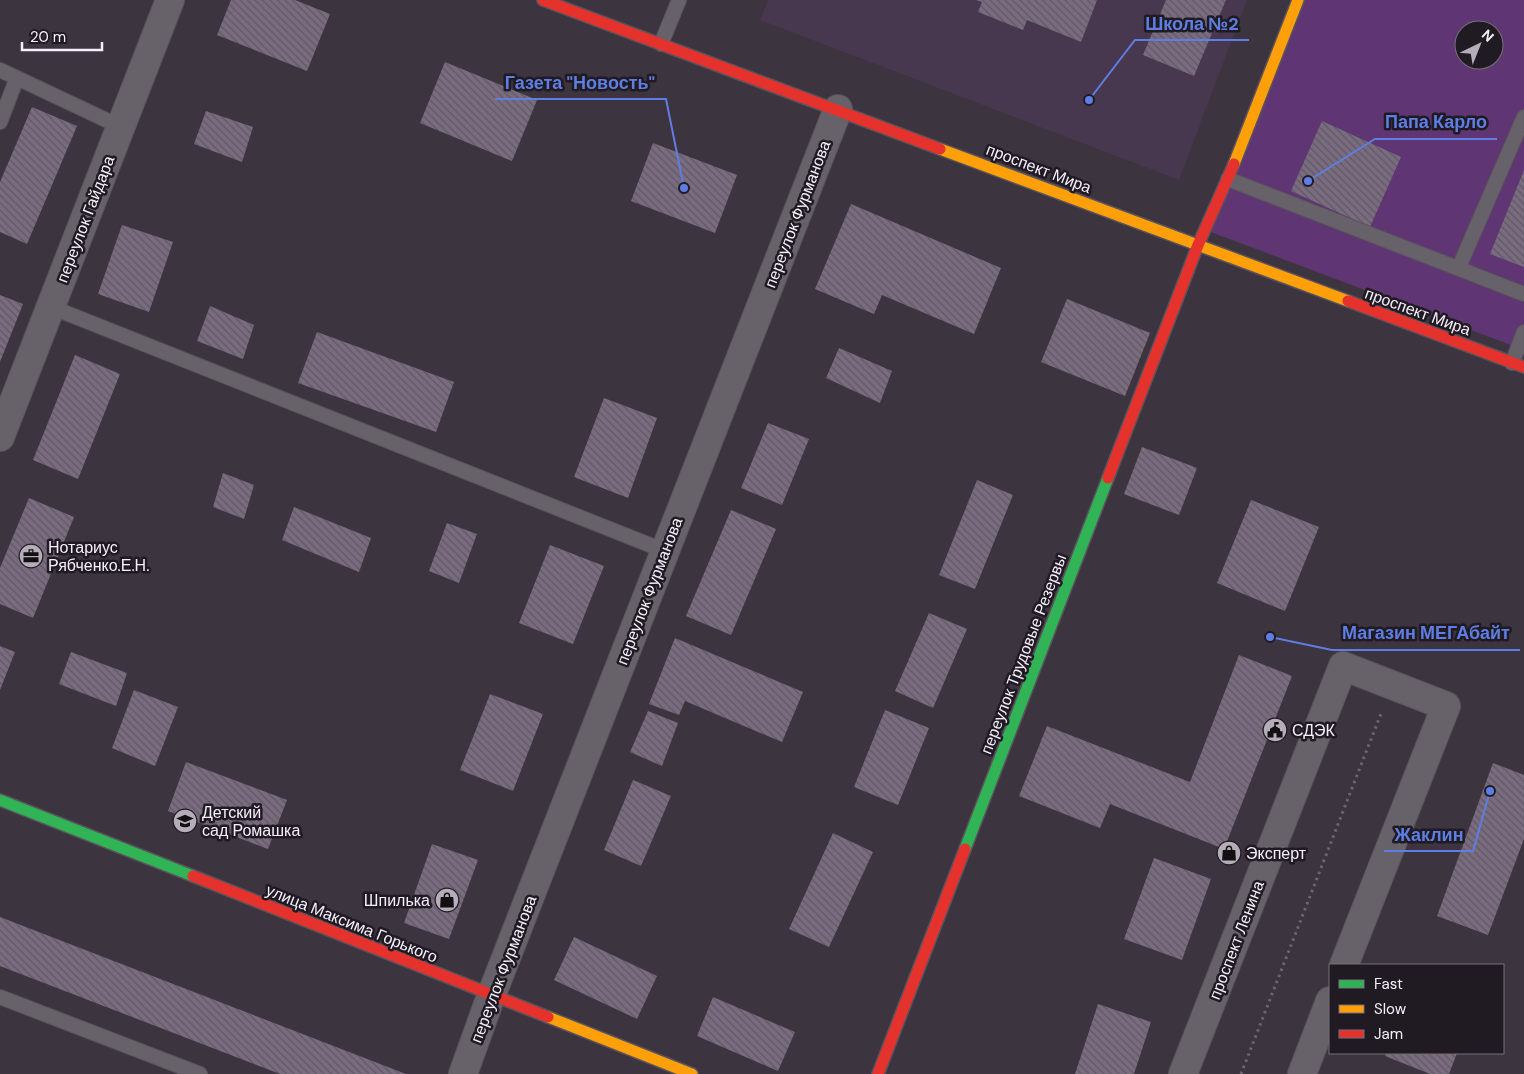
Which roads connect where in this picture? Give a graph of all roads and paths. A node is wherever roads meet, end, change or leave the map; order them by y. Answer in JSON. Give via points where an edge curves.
{"nodes":[{"id":1,"x":170,"y":0,"type":"edge"},
{"id":2,"x":543,"y":0,"type":"edge"},
{"id":3,"x":679,"y":0,"type":"edge"},
{"id":4,"x":1298,"y":0,"type":"edge"},
{"id":5,"x":661,"y":44,"type":"junction"},
{"id":6,"x":0,"y":70,"type":"edge"},
{"id":7,"x":17,"y":78,"type":"junction"},
{"id":8,"x":838,"y":109,"type":"junction"},
{"id":9,"x":1524,"y":116,"type":"edge"},
{"id":10,"x":0,"y":122,"type":"edge"},
{"id":11,"x":121,"y":127,"type":"junction"},
{"id":12,"x":1228,"y":179,"type":"junction"},
{"id":13,"x":1198,"y":245,"type":"junction"},
{"id":14,"x":1459,"y":267,"type":"junction"},
{"id":15,"x":1524,"y":294,"type":"edge"},
{"id":16,"x":51,"y":307,"type":"junction"},
{"id":17,"x":1524,"y":332,"type":"edge"},
{"id":18,"x":1518,"y":365,"type":"edge"},
{"id":19,"x":0,"y":437,"type":"edge"},
{"id":20,"x":665,"y":551,"type":"junction"},
{"id":21,"x":1392,"y":685,"type":"junction"},
{"id":22,"x":0,"y":800,"type":"edge"},
{"id":23,"x":1344,"y":964,"type":"edge"},
{"id":24,"x":491,"y":996,"type":"junction"},
{"id":25,"x":0,"y":997,"type":"edge"},
{"id":26,"x":1329,"y":1004,"type":"edge"},
{"id":27,"x":200,"y":1074,"type":"edge"},
{"id":28,"x":463,"y":1074,"type":"edge"},
{"id":29,"x":692,"y":1074,"type":"edge"},
{"id":30,"x":878,"y":1074,"type":"edge"},
{"id":31,"x":1184,"y":1074,"type":"edge"},
{"id":32,"x":1241,"y":1074,"type":"edge"},
{"id":33,"x":1302,"y":1074,"type":"edge"}],
"edges":[{"from":1,"to":11,"type":"street","name":"переулок Гайдара"},
{"from":2,"to":5,"type":"street","name":"проспект Мира"},
{"from":3,"to":5,"type":"lane"},
{"from":4,"to":12,"type":"street","name":"переулок Трудовые Резервы"},
{"from":5,"to":8,"type":"street","name":"проспект Мира"},
{"from":6,"to":7,"type":"lane"},
{"from":7,"to":10,"type":"lane"},
{"from":7,"to":11,"type":"lane"},
{"from":8,"to":13,"type":"street","name":"проспект Мира"},
{"from":8,"to":20,"type":"street","name":"переулок Фурманова"},
{"from":9,"to":14,"type":"lane"},
{"from":11,"to":16,"type":"street","name":"переулок Гайдара"},
{"from":12,"to":13,"type":"street","name":"переулок Трудовые Резервы"},
{"from":12,"to":14,"type":"lane"},
{"from":13,"to":18,"type":"street","name":"проспект Мира"},
{"from":13,"to":30,"type":"street","name":"переулок Трудовые Резервы"},
{"from":14,"to":15,"type":"lane"},
{"from":16,"to":19,"type":"street","name":"переулок Гайдара"},
{"from":16,"to":20,"type":"lane"},
{"from":17,"to":18,"type":"lane"},
{"from":20,"to":24,"type":"street","name":"переулок Фурманова"},
{"from":21,"to":23,"type":"street","name":"проспект Ленина","via":[[1446,706]]},
{"from":21,"to":31,"type":"street","name":"проспект Ленина","via":[[1343,666]]},
{"from":21,"to":32,"type":"path"},
{"from":22,"to":24,"type":"street","name":"улица Максима Горького"},
{"from":24,"to":28,"type":"street","name":"переулок Фурманова"},
{"from":24,"to":29,"type":"street","name":"улица Максима Горького"},
{"from":25,"to":27,"type":"lane"},
{"from":26,"to":33,"type":"street"}]}
